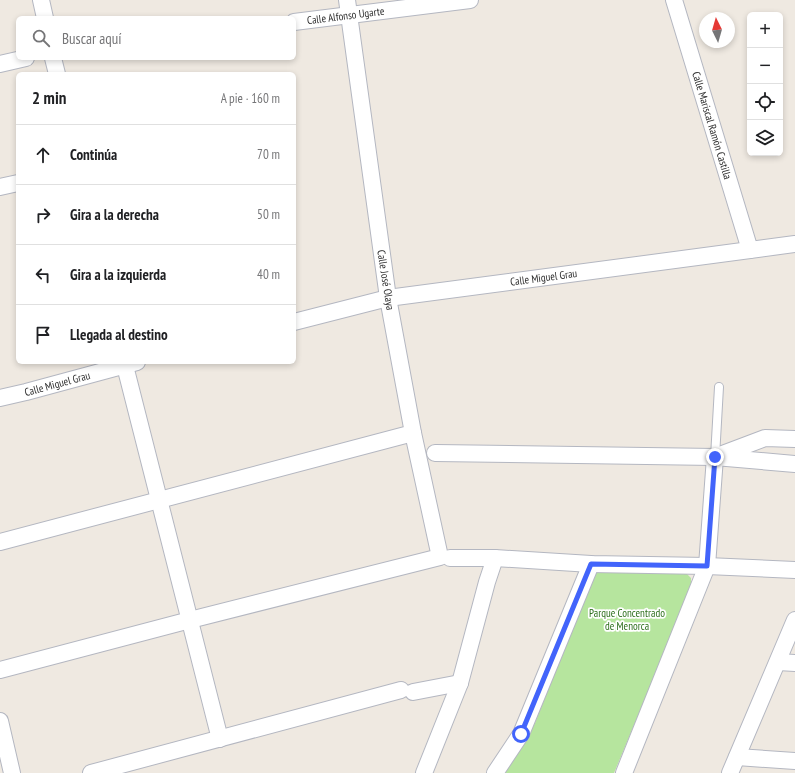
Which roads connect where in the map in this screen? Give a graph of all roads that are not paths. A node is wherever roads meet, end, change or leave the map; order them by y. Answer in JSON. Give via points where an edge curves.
{"nodes":[{"id":1,"x":41,"y":0,"type":"edge"},
{"id":2,"x":470,"y":0,"type":"edge"},
{"id":3,"x":674,"y":0,"type":"edge"},
{"id":4,"x":348,"y":8,"type":"edge"},
{"id":5,"x":45,"y":16,"type":"edge"},
{"id":6,"x":296,"y":21,"type":"edge"},
{"id":7,"x":17,"y":60,"type":"edge"},
{"id":8,"x":54,"y":60,"type":"edge"},
{"id":9,"x":0,"y":64,"type":"edge"},
{"id":10,"x":56,"y":72,"type":"edge"},
{"id":11,"x":16,"y":183,"type":"edge"},
{"id":12,"x":0,"y":187,"type":"edge"},
{"id":13,"x":795,"y":244,"type":"edge"},
{"id":14,"x":750,"y":250,"type":"junction"},
{"id":15,"x":388,"y":298,"type":"junction"},
{"id":16,"x":296,"y":321,"type":"edge"},
{"id":17,"x":124,"y":364,"type":"edge"},
{"id":18,"x":128,"y":364,"type":"edge"},
{"id":19,"x":719,"y":387,"type":"dead end"},
{"id":20,"x":0,"y":398,"type":"edge"},
{"id":21,"x":413,"y":433,"type":"junction"},
{"id":22,"x":795,"y":439,"type":"edge"},
{"id":23,"x":435,"y":453,"type":"dead end"},
{"id":24,"x":715,"y":457,"type":"junction"},
{"id":25,"x":795,"y":464,"type":"edge"},
{"id":26,"x":158,"y":500,"type":"junction"},
{"id":27,"x":0,"y":542,"type":"edge"},
{"id":28,"x":445,"y":557,"type":"junction"},
{"id":29,"x":496,"y":558,"type":"junction"},
{"id":30,"x":591,"y":564,"type":"junction"},
{"id":31,"x":707,"y":566,"type":"junction"},
{"id":32,"x":795,"y":570,"type":"edge"},
{"id":33,"x":190,"y":620,"type":"junction"},
{"id":34,"x":795,"y":620,"type":"edge"},
{"id":35,"x":778,"y":662,"type":"junction"},
{"id":36,"x":795,"y":663,"type":"edge"},
{"id":37,"x":0,"y":670,"type":"edge"},
{"id":38,"x":460,"y":683,"type":"junction"},
{"id":39,"x":0,"y":722,"type":"edge"},
{"id":40,"x":220,"y":739,"type":"junction"},
{"id":41,"x":737,"y":757,"type":"junction"},
{"id":42,"x":795,"y":761,"type":"edge"},
{"id":43,"x":12,"y":773,"type":"edge"},
{"id":44,"x":91,"y":773,"type":"edge"},
{"id":45,"x":424,"y":773,"type":"edge"},
{"id":46,"x":495,"y":773,"type":"edge"},
{"id":47,"x":624,"y":773,"type":"edge"},
{"id":48,"x":730,"y":773,"type":"edge"}],
"edges":[{"from":1,"to":5,"type":"street"},
{"from":2,"to":4,"type":"street","name":"Calle Alfonso Ugarte"},
{"from":3,"to":14,"type":"street","name":"Calle Mariscal Ramón Castilla"},
{"from":4,"to":6,"type":"street","name":"Calle Alfonso Ugarte"},
{"from":4,"to":15,"type":"street","name":"Calle José Olaya"},
{"from":7,"to":9,"type":"street"},
{"from":8,"to":10,"type":"street"},
{"from":11,"to":12,"type":"street"},
{"from":13,"to":14,"type":"street","name":"Calle Miguel Grau"},
{"from":14,"to":15,"type":"street","name":"Calle Miguel Grau"},
{"from":15,"to":16,"type":"street","name":"Calle Miguel Grau"},
{"from":15,"to":21,"type":"street","name":"Calle José Olaya"},
{"from":17,"to":20,"type":"street","name":"Calle Miguel Grau"},
{"from":18,"to":26,"type":"street"},
{"from":19,"to":24,"type":"lane"},
{"from":21,"to":26,"type":"street"},
{"from":21,"to":28,"type":"street","name":"Calle José Olaya"},
{"from":22,"to":24,"type":"street","via":[[765,438]]},
{"from":23,"to":24,"type":"street"},
{"from":24,"to":25,"type":"street"},
{"from":24,"to":31,"type":"street"},
{"from":26,"to":27,"type":"street"},
{"from":26,"to":33,"type":"street"},
{"from":28,"to":29,"type":"street"},
{"from":28,"to":33,"type":"street"},
{"from":29,"to":30,"type":"street"},
{"from":29,"to":38,"type":"street","via":[[487,582]]},
{"from":30,"to":31,"type":"street"},
{"from":30,"to":46,"type":"street","via":[[521,734]]},
{"from":31,"to":32,"type":"street"},
{"from":31,"to":47,"type":"street"},
{"from":33,"to":37,"type":"street"},
{"from":33,"to":40,"type":"street"},
{"from":34,"to":35,"type":"street"},
{"from":35,"to":36,"type":"street"},
{"from":35,"to":41,"type":"street"},
{"from":38,"to":40,"type":"street","via":[[407,691]]},
{"from":38,"to":45,"type":"street"},
{"from":39,"to":43,"type":"street"},
{"from":40,"to":44,"type":"street"},
{"from":41,"to":42,"type":"street"},
{"from":41,"to":48,"type":"street"}]}
